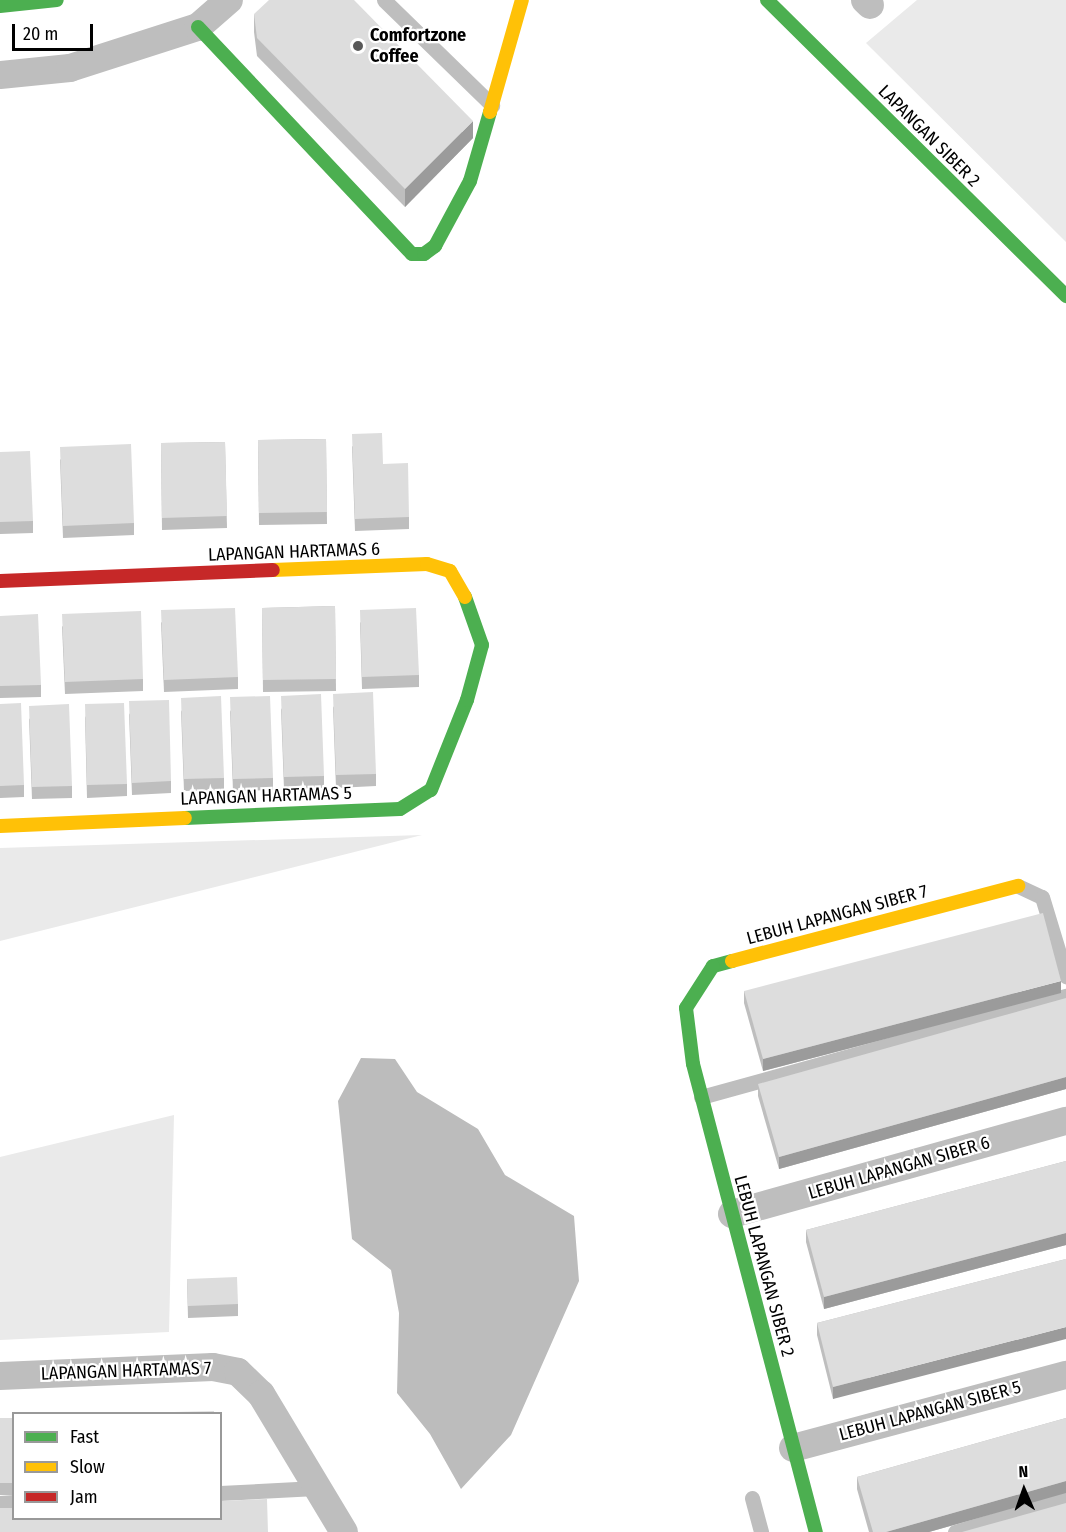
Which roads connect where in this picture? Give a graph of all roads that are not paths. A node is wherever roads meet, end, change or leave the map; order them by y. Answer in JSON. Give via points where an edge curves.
{"nodes":[{"id":1,"x":57,"y":0,"type":"edge"},
{"id":2,"x":229,"y":0,"type":"edge"},
{"id":3,"x":384,"y":0,"type":"edge"},
{"id":4,"x":522,"y":0,"type":"edge"},
{"id":5,"x":767,"y":0,"type":"edge"},
{"id":6,"x":0,"y":6,"type":"edge"},
{"id":7,"x":198,"y":27,"type":"junction"},
{"id":8,"x":0,"y":75,"type":"edge"},
{"id":9,"x":492,"y":105,"type":"junction"},
{"id":10,"x":1066,"y":296,"type":"edge"},
{"id":11,"x":0,"y":581,"type":"edge"},
{"id":12,"x":467,"y":700,"type":"joint"},
{"id":13,"x":0,"y":826,"type":"edge"},
{"id":14,"x":1018,"y":886,"type":"joint"},
{"id":15,"x":1066,"y":976,"type":"edge"},
{"id":16,"x":1066,"y":996,"type":"edge"},
{"id":17,"x":686,"y":1008,"type":"joint"},
{"id":18,"x":701,"y":1096,"type":"junction"},
{"id":19,"x":1066,"y":1121,"type":"edge"},
{"id":20,"x":732,"y":1214,"type":"junction"},
{"id":21,"x":1066,"y":1375,"type":"edge"},
{"id":22,"x":0,"y":1376,"type":"edge"},
{"id":23,"x":793,"y":1448,"type":"junction"},
{"id":24,"x":316,"y":1488,"type":"junction"},
{"id":25,"x":222,"y":1493,"type":"edge"},
{"id":26,"x":752,"y":1498,"type":"dead end"},
{"id":27,"x":1066,"y":1500,"type":"edge"},
{"id":28,"x":344,"y":1532,"type":"edge"},
{"id":29,"x":761,"y":1532,"type":"edge"},
{"id":30,"x":816,"y":1532,"type":"edge"},
{"id":31,"x":955,"y":1532,"type":"edge"}],
"edges":[{"from":1,"to":6,"type":"street"},
{"from":2,"to":7,"type":"street"},
{"from":3,"to":9,"type":"lane"},
{"from":4,"to":9,"type":"street"},
{"from":5,"to":10,"type":"street","name":"LAPANGAN SIBER 2"},
{"from":7,"to":8,"type":"street","via":[[70,68]]},
{"from":7,"to":9,"type":"street","via":[[412,254],[424,254],[435,246],[470,181]]},
{"from":11,"to":12,"type":"street","name":"LAPANGAN HARTAMAS 6","via":[[427,564],[450,571],[462,590],[482,645]]},
{"from":12,"to":13,"type":"street","name":"LAPANGAN HARTAMAS 5","via":[[431,790],[400,809]]},
{"from":14,"to":15,"type":"lane","via":[[1042,897]]},
{"from":14,"to":17,"type":"street","name":"LEBUH LAPANGAN SIBER 7","via":[[713,966]]},
{"from":16,"to":18,"type":"lane"},
{"from":17,"to":18,"type":"street","name":"LEBUH LAPANGAN SIBER 2"},
{"from":18,"to":20,"type":"street","name":"LEBUH LAPANGAN SIBER 2"},
{"from":19,"to":20,"type":"street","name":"LEBUH LAPANGAN SIBER 6"},
{"from":20,"to":23,"type":"street","name":"LEBUH LAPANGAN SIBER 2"},
{"from":21,"to":23,"type":"street","name":"LEBUH LAPANGAN SIBER 5"},
{"from":22,"to":24,"type":"street","name":"LAPANGAN HARTAMAS 7","via":[[213,1367],[238,1372],[261,1394]]},
{"from":23,"to":30,"type":"street","name":"LEBUH LAPANGAN SIBER 2"},
{"from":24,"to":25,"type":"lane"},
{"from":24,"to":28,"type":"street","name":"LAPANGAN HARTAMAS 7"},
{"from":26,"to":29,"type":"lane"},
{"from":27,"to":31,"type":"lane"}]}
